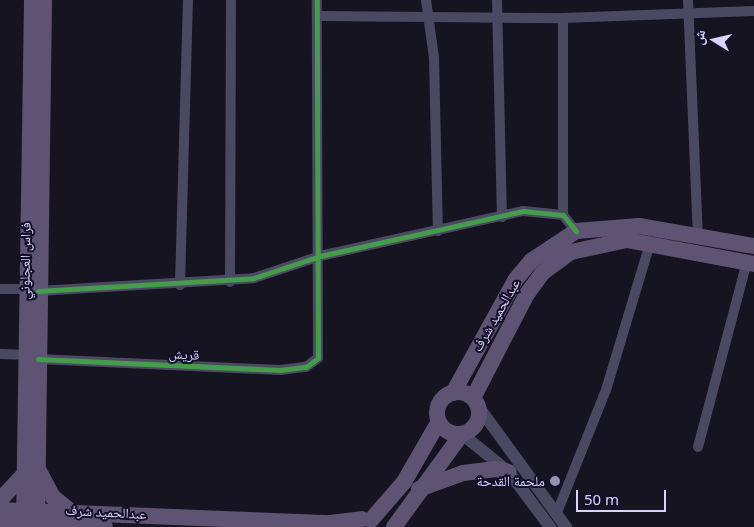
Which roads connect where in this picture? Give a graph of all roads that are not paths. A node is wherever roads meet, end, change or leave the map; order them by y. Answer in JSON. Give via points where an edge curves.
{"nodes":[{"id":1,"x":32,"y":0,"type":"edge"},
{"id":2,"x":44,"y":0,"type":"edge"},
{"id":3,"x":188,"y":0,"type":"edge"},
{"id":4,"x":231,"y":0,"type":"edge"},
{"id":5,"x":317,"y":0,"type":"edge"},
{"id":6,"x":426,"y":0,"type":"edge"},
{"id":7,"x":496,"y":0,"type":"edge"},
{"id":8,"x":688,"y":0,"type":"edge"},
{"id":9,"x":754,"y":10,"type":"edge"},
{"id":10,"x":688,"y":14,"type":"junction"},
{"id":11,"x":317,"y":16,"type":"junction"},
{"id":12,"x":432,"y":18,"type":"junction"},
{"id":13,"x":497,"y":18,"type":"junction"},
{"id":14,"x":563,"y":18,"type":"junction"},
{"id":15,"x":563,"y":215,"type":"junction"},
{"id":16,"x":502,"y":217,"type":"junction"},
{"id":17,"x":438,"y":231,"type":"junction"},
{"id":18,"x":576,"y":231,"type":"junction"},
{"id":19,"x":698,"y":236,"type":"junction"},
{"id":20,"x":650,"y":243,"type":"junction"},
{"id":21,"x":754,"y":246,"type":"edge"},
{"id":22,"x":320,"y":256,"type":"junction"},
{"id":23,"x":751,"y":263,"type":"edge"},
{"id":24,"x":230,"y":282,"type":"junction"},
{"id":25,"x":180,"y":286,"type":"junction"},
{"id":26,"x":0,"y":289,"type":"edge"},
{"id":27,"x":31,"y":290,"type":"junction"},
{"id":28,"x":0,"y":354,"type":"edge"},
{"id":29,"x":31,"y":357,"type":"junction"},
{"id":30,"x":467,"y":366,"type":"junction"},
{"id":31,"x":485,"y":374,"type":"junction"},
{"id":32,"x":453,"y":393,"type":"junction"},
{"id":33,"x":475,"y":402,"type":"junction"},
{"id":34,"x":438,"y":423,"type":"junction"},
{"id":35,"x":461,"y":434,"type":"junction"},
{"id":36,"x":698,"y":447,"type":"dead end"},
{"id":37,"x":39,"y":471,"type":"junction"},
{"id":38,"x":509,"y":472,"type":"junction"},
{"id":39,"x":23,"y":476,"type":"junction"},
{"id":40,"x":417,"y":490,"type":"junction"},
{"id":41,"x":0,"y":500,"type":"edge"},
{"id":42,"x":0,"y":510,"type":"edge"},
{"id":43,"x":69,"y":510,"type":"junction"},
{"id":44,"x":558,"y":510,"type":"junction"},
{"id":45,"x":31,"y":516,"type":"junction"},
{"id":46,"x":0,"y":522,"type":"edge"},
{"id":47,"x":366,"y":523,"type":"edge"},
{"id":48,"x":105,"y":527,"type":"edge"},
{"id":49,"x":394,"y":527,"type":"edge"},
{"id":50,"x":550,"y":527,"type":"edge"},
{"id":51,"x":566,"y":527,"type":"edge"}],
"edges":[{"from":1,"to":27,"type":"main road","name":"فراس العجلوني"},
{"from":2,"to":27,"type":"main road","name":"فراس العجلوني"},
{"from":3,"to":25,"type":"street"},
{"from":4,"to":24,"type":"street"},
{"from":5,"to":11,"type":"street"},
{"from":6,"to":12,"type":"street"},
{"from":7,"to":13,"type":"street"},
{"from":8,"to":10,"type":"street"},
{"from":9,"to":10,"type":"street"},
{"from":10,"to":14,"type":"street"},
{"from":10,"to":19,"type":"street"},
{"from":11,"to":12,"type":"street"},
{"from":11,"to":22,"type":"street"},
{"from":12,"to":13,"type":"street"},
{"from":12,"to":17,"type":"street"},
{"from":13,"to":14,"type":"street"},
{"from":13,"to":16,"type":"street"},
{"from":14,"to":15,"type":"street"},
{"from":15,"to":16,"type":"street","via":[[537,211]]},
{"from":15,"to":18,"type":"street"},
{"from":16,"to":17,"type":"street"},
{"from":17,"to":22,"type":"street"},
{"from":18,"to":19,"type":"main road","name":"عبدالحميد شرف","via":[[639,226]]},
{"from":18,"to":30,"type":"main road","name":"عبدالحميد شرف","via":[[531,261],[516,278]]},
{"from":19,"to":21,"type":"main road","name":"عبدالحميد شرف"},
{"from":20,"to":23,"type":"main road","name":"عبدالحميد شرف"},
{"from":20,"to":31,"type":"main road","name":"عبدالحميد شرف","via":[[619,240],[589,245],[542,273]]},
{"from":20,"to":44,"type":"street","via":[[606,390]]},
{"from":22,"to":24,"type":"street"},
{"from":22,"to":29,"type":"street","name":"قريش","via":[[321,351],[314,363],[288,370]]},
{"from":23,"to":36,"type":"street"},
{"from":24,"to":25,"type":"street"},
{"from":25,"to":27,"type":"street"},
{"from":26,"to":27,"type":"street"},
{"from":27,"to":29,"type":"main road","name":"فراس العجلوني"},
{"from":28,"to":29,"type":"street","name":"قريش"},
{"from":29,"to":37,"type":"main road","name":"فراس العجلوني"},
{"from":29,"to":39,"type":"main road","name":"فراس العجلوني"},
{"from":30,"to":31,"type":"main road"},
{"from":30,"to":32,"type":"main road","name":"عبدالحميد شرف"},
{"from":31,"to":33,"type":"main road","name":"عبدالحميد شرف"},
{"from":32,"to":33,"type":"main road"},
{"from":32,"to":34,"type":"main road","via":[[438,407]]},
{"from":33,"to":35,"type":"main road","via":[[476,424]]},
{"from":33,"to":44,"type":"street"},
{"from":34,"to":35,"type":"main road","via":[[450,434]]},
{"from":34,"to":47,"type":"main road","name":"عبدالحميد شرف","via":[[404,482]]},
{"from":35,"to":38,"type":"street"},
{"from":35,"to":40,"type":"main road"},
{"from":37,"to":43,"type":"main road","via":[[53,497]]},
{"from":37,"to":45,"type":"main road","name":"فراس العجلوني"},
{"from":38,"to":40,"type":"main road","via":[[496,469],[463,473]]},
{"from":38,"to":50,"type":"street"},
{"from":39,"to":41,"type":"main road"},
{"from":39,"to":45,"type":"main road","name":"فراس العجلوني"},
{"from":40,"to":49,"type":"main road"},
{"from":42,"to":45,"type":"main road","name":"عبدالحميد شرف"},
{"from":43,"to":45,"type":"main road","name":"عبدالحميد شرف"},
{"from":43,"to":47,"type":"main road","name":"عبدالحميد شرف"},
{"from":44,"to":51,"type":"street"},
{"from":45,"to":46,"type":"main road","name":"عبدالحميد شرف"},
{"from":45,"to":48,"type":"main road","name":"عبدالحميد شرف"}]}
